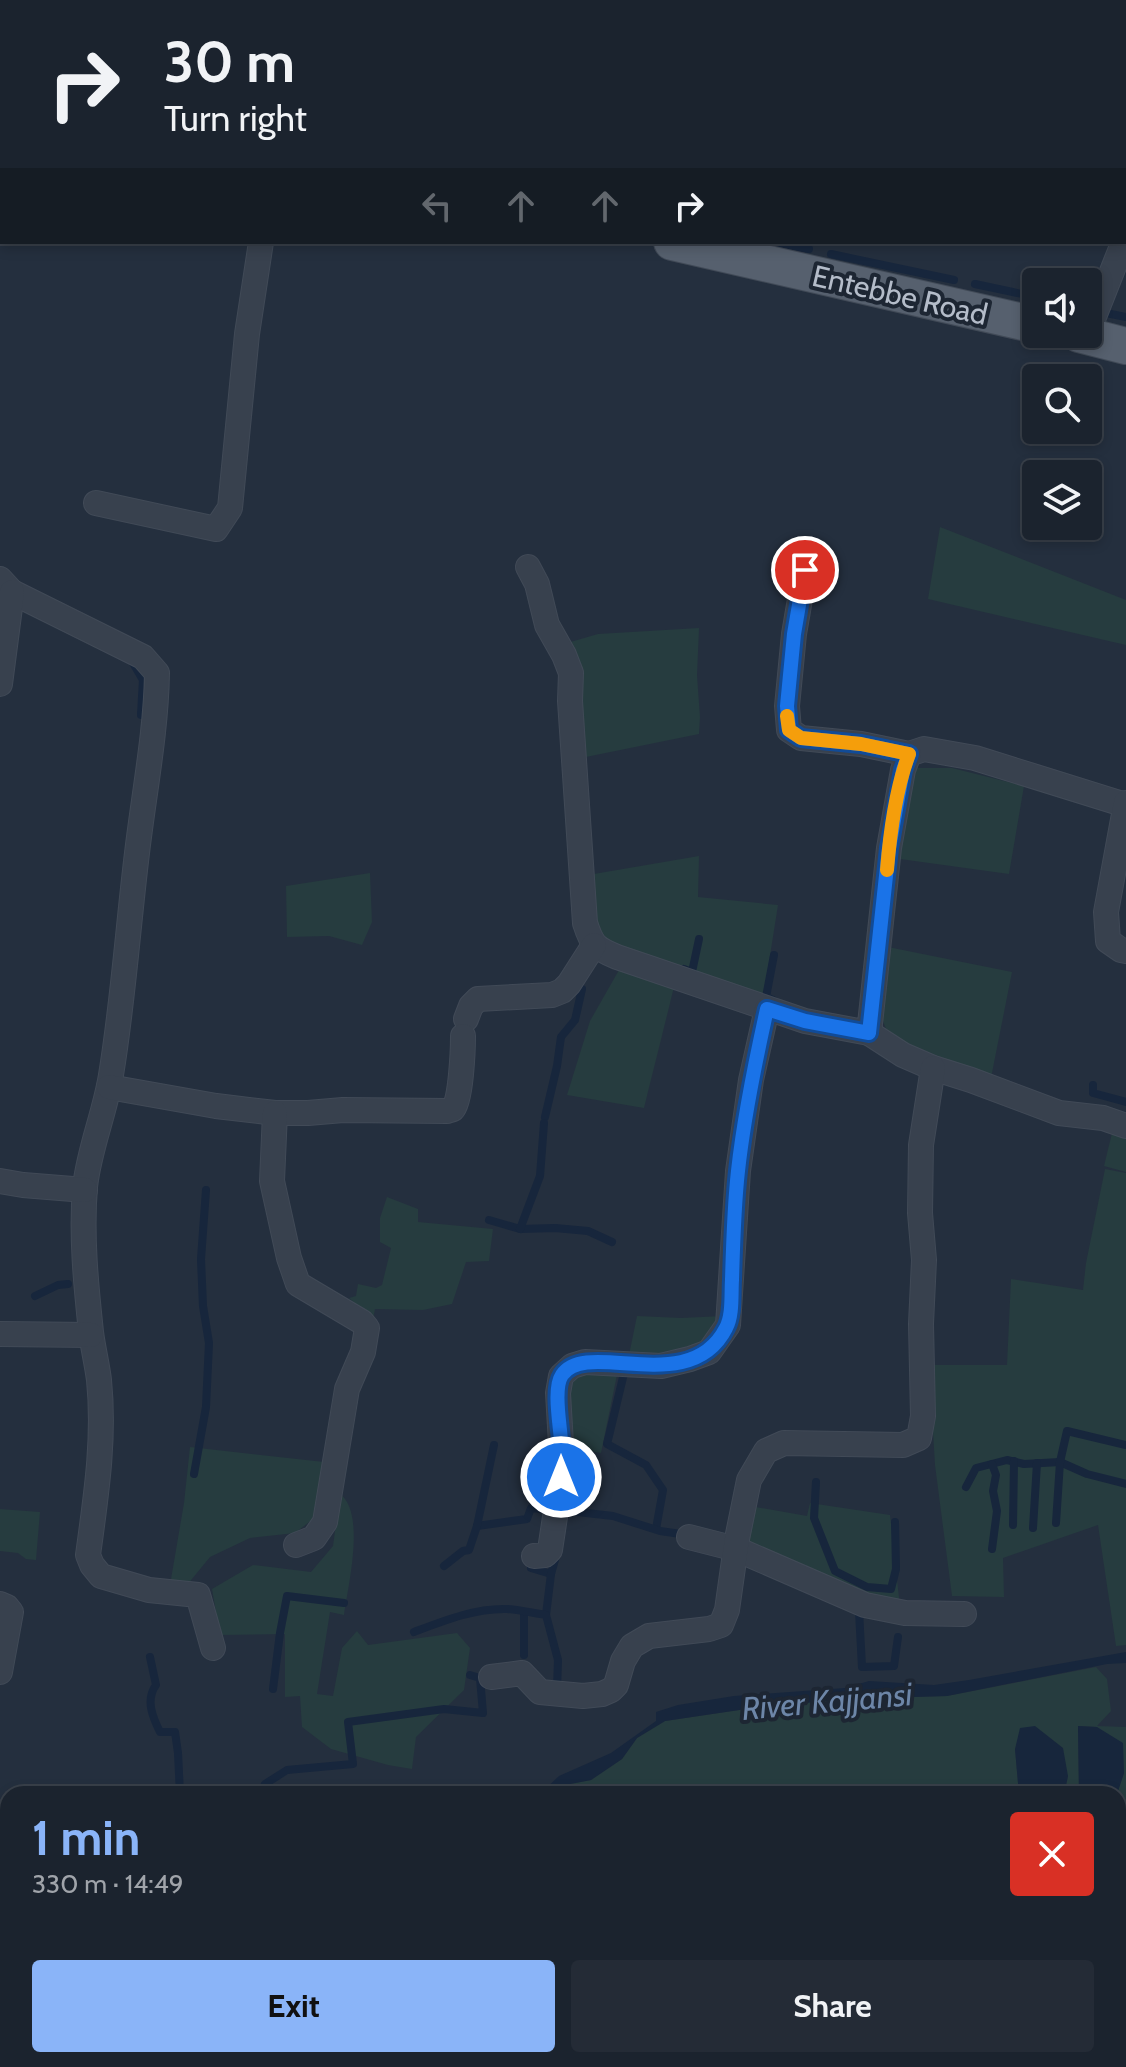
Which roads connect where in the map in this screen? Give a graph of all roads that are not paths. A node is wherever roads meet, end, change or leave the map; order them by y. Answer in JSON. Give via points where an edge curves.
{"nodes":[{"id":1,"x":1126,"y":74,"type":"edge"},
{"id":2,"x":1126,"y":81,"type":"edge"},
{"id":3,"x":261,"y":244,"type":"edge"},
{"id":4,"x":681,"y":244,"type":"edge"},
{"id":5,"x":1123,"y":244,"type":"edge"},
{"id":6,"x":1102,"y":293,"type":"edge"},
{"id":7,"x":1022,"y":322,"type":"edge"},
{"id":8,"x":1102,"y":339,"type":"edge"},
{"id":9,"x":1126,"y":346,"type":"edge"},
{"id":10,"x":96,"y":503,"type":"dead end"},
{"id":11,"x":528,"y":567,"type":"dead end"},
{"id":12,"x":805,"y":570,"type":"dead end"},
{"id":13,"x":6,"y":586,"type":"edge"},
{"id":14,"x":0,"y":684,"type":"edge"},
{"id":15,"x":909,"y":754,"type":"junction"},
{"id":16,"x":1126,"y":804,"type":"edge"},
{"id":17,"x":594,"y":945,"type":"junction"},
{"id":18,"x":1126,"y":951,"type":"edge"},
{"id":19,"x":767,"y":1009,"type":"junction"},
{"id":20,"x":869,"y":1033,"type":"junction"},
{"id":21,"x":933,"y":1068,"type":"junction"},
{"id":22,"x":109,"y":1087,"type":"junction"},
{"id":23,"x":275,"y":1113,"type":"junction"},
{"id":24,"x":1126,"y":1126,"type":"edge"},
{"id":25,"x":0,"y":1181,"type":"edge"},
{"id":26,"x":85,"y":1190,"type":"junction"},
{"id":27,"x":0,"y":1334,"type":"edge"},
{"id":28,"x":91,"y":1335,"type":"junction"},
{"id":29,"x":689,"y":1537,"type":"dead end"},
{"id":30,"x":296,"y":1545,"type":"dead end"},
{"id":31,"x":736,"y":1549,"type":"junction"},
{"id":32,"x":534,"y":1556,"type":"dead end"},
{"id":33,"x":0,"y":1604,"type":"edge"},
{"id":34,"x":964,"y":1614,"type":"dead end"},
{"id":35,"x":213,"y":1648,"type":"dead end"},
{"id":36,"x":0,"y":1672,"type":"edge"},
{"id":37,"x":491,"y":1677,"type":"dead end"}],
"edges":[{"from":1,"to":2,"type":"street"},
{"from":3,"to":10,"type":"street","via":[[230,508],[216,529]]},
{"from":4,"to":7,"type":"main road","name":"Entebbe Road"},
{"from":5,"to":6,"type":"street"},
{"from":8,"to":9,"type":"main road"},
{"from":11,"to":17,"type":"street","via":[[547,625],[571,673],[585,923]]},
{"from":12,"to":15,"type":"street","via":[[794,634],[789,730],[801,738]]},
{"from":13,"to":14,"type":"street"},
{"from":13,"to":22,"type":"street","via":[[143,657],[157,673]]},
{"from":15,"to":16,"type":"street","via":[[924,749],[975,758]]},
{"from":15,"to":20,"type":"street","via":[[889,848]]},
{"from":16,"to":18,"type":"street","via":[[1106,912],[1108,941]]},
{"from":17,"to":19,"type":"street"},
{"from":17,"to":23,"type":"street","via":[[562,991],[478,999],[471,1006],[453,1109]]},
{"from":19,"to":20,"type":"street"},
{"from":19,"to":32,"type":"street","via":[[738,1171],[728,1325],[709,1352],[690,1359],[661,1366],[585,1362],[561,1376],[559,1498],[550,1550]]},
{"from":20,"to":21,"type":"street"},
{"from":21,"to":24,"type":"street","via":[[1059,1113]]},
{"from":21,"to":31,"type":"street","via":[[921,1145],[919,1438],[903,1445],[784,1443],[766,1451],[749,1480]]},
{"from":22,"to":23,"type":"street"},
{"from":22,"to":26,"type":"street"},
{"from":23,"to":30,"type":"street","via":[[272,1181],[298,1284],[367,1328],[347,1389],[325,1522],[314,1538]]},
{"from":25,"to":26,"type":"street"},
{"from":26,"to":28,"type":"street"},
{"from":27,"to":28,"type":"street"},
{"from":28,"to":35,"type":"street","via":[[101,1422],[88,1555],[101,1576],[149,1590],[198,1595]]},
{"from":29,"to":31,"type":"street"},
{"from":31,"to":34,"type":"street","via":[[865,1605],[905,1613]]},
{"from":31,"to":37,"type":"street","via":[[721,1625],[649,1636],[632,1646],[611,1690],[557,1694],[540,1692],[522,1673]]},
{"from":33,"to":36,"type":"street","via":[[11,1612]]}]}
